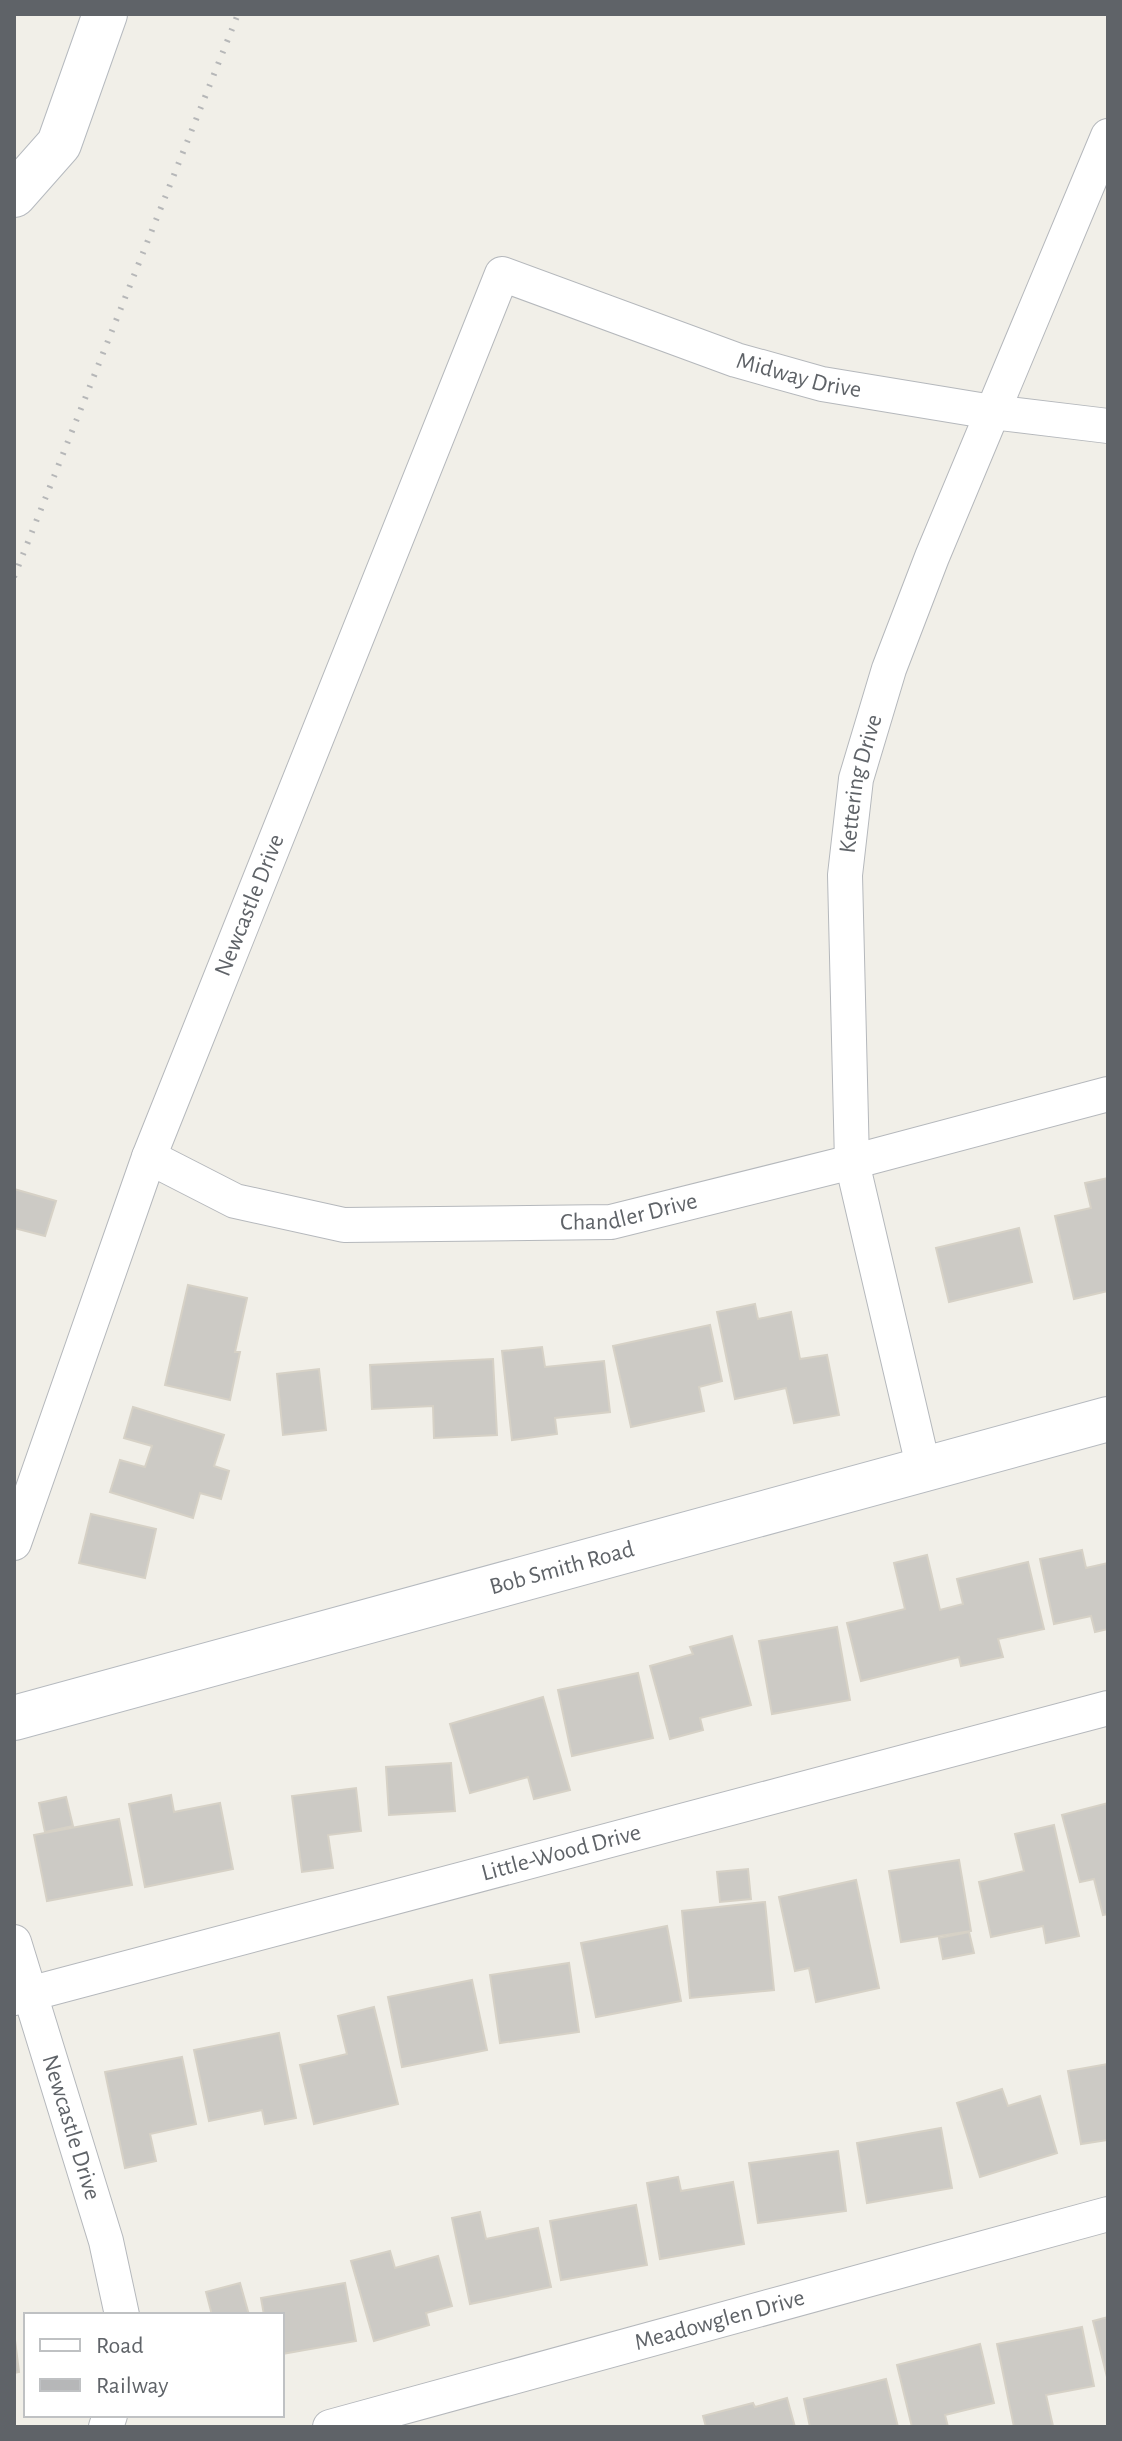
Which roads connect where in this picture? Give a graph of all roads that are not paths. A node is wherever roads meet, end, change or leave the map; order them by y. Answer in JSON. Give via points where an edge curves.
{"nodes":[{"id":1,"x":105,"y":14,"type":"edge"},
{"id":2,"x":1108,"y":136,"type":"edge"},
{"id":3,"x":14,"y":195,"type":"edge"},
{"id":4,"x":502,"y":274,"type":"joint"},
{"id":5,"x":992,"y":412,"type":"junction"},
{"id":6,"x":1108,"y":426,"type":"edge"},
{"id":7,"x":1108,"y":1094,"type":"edge"},
{"id":8,"x":149,"y":1157,"type":"junction"},
{"id":9,"x":852,"y":1162,"type":"junction"},
{"id":10,"x":1108,"y":1419,"type":"edge"},
{"id":11,"x":924,"y":1470,"type":"junction"},
{"id":12,"x":14,"y":1543,"type":"edge"},
{"id":13,"x":1108,"y":1708,"type":"edge"},
{"id":14,"x":14,"y":1718,"type":"edge"},
{"id":15,"x":14,"y":1942,"type":"edge"},
{"id":16,"x":22,"y":1996,"type":"edge"},
{"id":17,"x":1108,"y":2214,"type":"edge"},
{"id":18,"x":122,"y":2313,"type":"edge"},
{"id":19,"x":330,"y":2427,"type":"edge"}],
"edges":[{"from":1,"to":3,"type":"street","via":[[59,144]]},
{"from":2,"to":5,"type":"street","name":"Kettering Drive"},
{"from":4,"to":5,"type":"street","name":"Midway Drive","via":[[751,364],[822,384]]},
{"from":4,"to":8,"type":"street","name":"Newcastle Drive"},
{"from":5,"to":6,"type":"street","name":"Midway Drive"},
{"from":5,"to":9,"type":"street","name":"Kettering Drive","via":[[889,669],[856,779],[845,875]]},
{"from":7,"to":9,"type":"street","name":"Chandler Drive"},
{"from":8,"to":9,"type":"street","name":"Chandler Drive","via":[[235,1201],[344,1225],[611,1222]]},
{"from":8,"to":12,"type":"street","name":"Newcastle Drive"},
{"from":9,"to":11,"type":"street","name":"Kettering Drive"},
{"from":10,"to":11,"type":"street","name":"Bob Smith Road"},
{"from":11,"to":14,"type":"street","name":"Bob Smith Road"},
{"from":13,"to":16,"type":"street","name":"Little-Wood Drive"},
{"from":15,"to":16,"type":"street","name":"Newcastle Drive"},
{"from":16,"to":18,"type":"street","name":"Newcastle Drive","via":[[106,2241]]},
{"from":17,"to":19,"type":"street","name":"Meadowglen Drive"}]}
